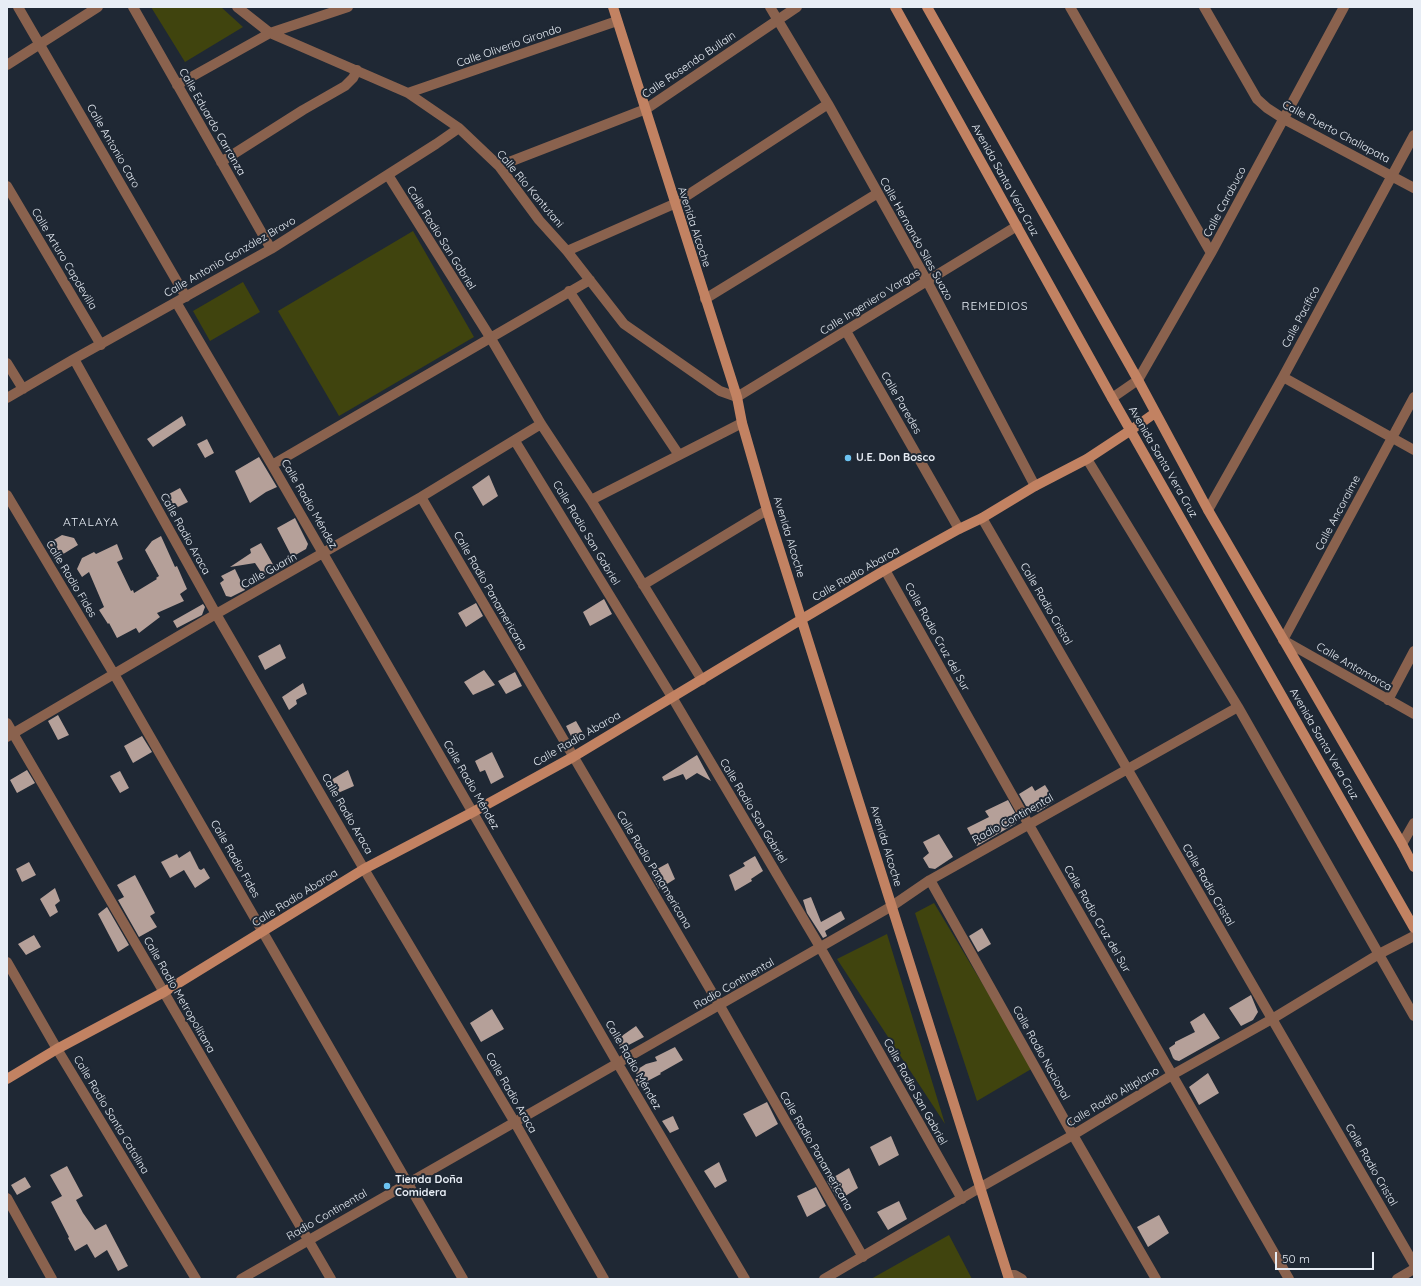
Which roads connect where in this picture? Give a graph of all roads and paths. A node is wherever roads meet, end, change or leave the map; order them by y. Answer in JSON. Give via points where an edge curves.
{"nodes":[{"id":1,"x":18,"y":7,"type":"edge"},
{"id":2,"x":98,"y":7,"type":"edge"},
{"id":3,"x":133,"y":7,"type":"edge"},
{"id":4,"x":237,"y":7,"type":"edge"},
{"id":5,"x":348,"y":7,"type":"edge"},
{"id":6,"x":612,"y":7,"type":"edge"},
{"id":7,"x":770,"y":7,"type":"edge"},
{"id":8,"x":797,"y":7,"type":"edge"},
{"id":9,"x":895,"y":7,"type":"edge"},
{"id":10,"x":928,"y":7,"type":"edge"},
{"id":11,"x":1070,"y":7,"type":"edge"},
{"id":12,"x":1204,"y":7,"type":"edge"},
{"id":13,"x":1344,"y":7,"type":"edge"},
{"id":14,"x":777,"y":19,"type":"junction"},
{"id":15,"x":616,"y":21,"type":"junction"},
{"id":16,"x":270,"y":33,"type":"junction"},
{"id":17,"x":40,"y":44,"type":"junction"},
{"id":18,"x":7,"y":65,"type":"edge"},
{"id":19,"x":357,"y":70,"type":"junction"},
{"id":20,"x":177,"y":85,"type":"junction"},
{"id":21,"x":408,"y":93,"type":"junction"},
{"id":22,"x":828,"y":104,"type":"junction"},
{"id":23,"x":646,"y":109,"type":"junction"},
{"id":24,"x":1284,"y":119,"type":"junction"},
{"id":25,"x":458,"y":128,"type":"junction"},
{"id":26,"x":1414,"y":135,"type":"edge"},
{"id":27,"x":220,"y":162,"type":"junction"},
{"id":28,"x":499,"y":166,"type":"junction"},
{"id":29,"x":388,"y":175,"type":"junction"},
{"id":30,"x":1392,"y":176,"type":"junction"},
{"id":31,"x":7,"y":186,"type":"edge"},
{"id":32,"x":1414,"y":188,"type":"edge"},
{"id":33,"x":878,"y":193,"type":"junction"},
{"id":34,"x":674,"y":204,"type":"junction"},
{"id":35,"x":1017,"y":226,"type":"junction"},
{"id":36,"x":271,"y":249,"type":"junction"},
{"id":37,"x":567,"y":251,"type":"junction"},
{"id":38,"x":1211,"y":253,"type":"junction"},
{"id":39,"x":590,"y":280,"type":"junction"},
{"id":40,"x":927,"y":281,"type":"junction"},
{"id":41,"x":569,"y":291,"type":"junction"},
{"id":42,"x":186,"y":297,"type":"junction"},
{"id":43,"x":705,"y":300,"type":"junction"},
{"id":44,"x":176,"y":302,"type":"junction"},
{"id":45,"x":846,"y":331,"type":"junction"},
{"id":46,"x":490,"y":337,"type":"junction"},
{"id":47,"x":101,"y":345,"type":"junction"},
{"id":48,"x":74,"y":359,"type":"junction"},
{"id":49,"x":7,"y":363,"type":"edge"},
{"id":50,"x":1283,"y":377,"type":"junction"},
{"id":51,"x":1138,"y":380,"type":"junction"},
{"id":52,"x":23,"y":389,"type":"junction"},
{"id":53,"x":737,"y":397,"type":"junction"},
{"id":54,"x":1414,"y":397,"type":"edge"},
{"id":55,"x":7,"y":398,"type":"edge"},
{"id":56,"x":1112,"y":398,"type":"junction"},
{"id":57,"x":1155,"y":413,"type":"junction"},
{"id":58,"x":742,"y":422,"type":"junction"},
{"id":59,"x":541,"y":424,"type":"junction"},
{"id":60,"x":1131,"y":430,"type":"junction"},
{"id":61,"x":1392,"y":438,"type":"junction"},
{"id":62,"x":515,"y":441,"type":"junction"},
{"id":63,"x":1414,"y":450,"type":"edge"},
{"id":64,"x":679,"y":455,"type":"junction"},
{"id":65,"x":1087,"y":459,"type":"junction"},
{"id":66,"x":272,"y":465,"type":"junction"},
{"id":67,"x":1035,"y":486,"type":"junction"},
{"id":68,"x":7,"y":495,"type":"edge"},
{"id":69,"x":421,"y":497,"type":"junction"},
{"id":70,"x":591,"y":500,"type":"junction"},
{"id":71,"x":767,"y":510,"type":"junction"},
{"id":72,"x":1208,"y":510,"type":"junction"},
{"id":73,"x":982,"y":518,"type":"junction"},
{"id":74,"x":959,"y":529,"type":"junction"},
{"id":75,"x":323,"y":554,"type":"junction"},
{"id":76,"x":885,"y":570,"type":"junction"},
{"id":77,"x":643,"y":585,"type":"junction"},
{"id":78,"x":216,"y":614,"type":"junction"},
{"id":79,"x":802,"y":619,"type":"junction"},
{"id":80,"x":1283,"y":640,"type":"junction"},
{"id":81,"x":1414,"y":651,"type":"edge"},
{"id":82,"x":114,"y":674,"type":"junction"},
{"id":83,"x":702,"y":680,"type":"junction"},
{"id":84,"x":672,"y":697,"type":"junction"},
{"id":85,"x":1388,"y":700,"type":"junction"},
{"id":86,"x":1238,"y":707,"type":"junction"},
{"id":87,"x":1414,"y":714,"type":"edge"},
{"id":88,"x":7,"y":723,"type":"edge"},
{"id":89,"x":10,"y":735,"type":"edge"},
{"id":90,"x":573,"y":757,"type":"junction"},
{"id":91,"x":1127,"y":768,"type":"junction"},
{"id":92,"x":473,"y":812,"type":"junction"},
{"id":93,"x":1414,"y":823,"type":"edge"},
{"id":94,"x":1029,"y":825,"type":"junction"},
{"id":95,"x":1402,"y":844,"type":"junction"},
{"id":96,"x":1414,"y":867,"type":"edge"},
{"id":97,"x":364,"y":869,"type":"junction"},
{"id":98,"x":930,"y":880,"type":"junction"},
{"id":99,"x":892,"y":906,"type":"junction"},
{"id":100,"x":1414,"y":928,"type":"edge"},
{"id":101,"x":262,"y":931,"type":"junction"},
{"id":102,"x":1414,"y":936,"type":"edge"},
{"id":103,"x":820,"y":947,"type":"junction"},
{"id":104,"x":1379,"y":954,"type":"junction"},
{"id":105,"x":7,"y":962,"type":"edge"},
{"id":106,"x":164,"y":992,"type":"junction"},
{"id":107,"x":720,"y":1006,"type":"junction"},
{"id":108,"x":1414,"y":1016,"type":"edge"},
{"id":109,"x":1272,"y":1019,"type":"junction"},
{"id":110,"x":57,"y":1049,"type":"junction"},
{"id":111,"x":618,"y":1064,"type":"junction"},
{"id":112,"x":1172,"y":1076,"type":"junction"},
{"id":113,"x":7,"y":1079,"type":"edge"},
{"id":114,"x":514,"y":1121,"type":"junction"},
{"id":115,"x":1073,"y":1135,"type":"junction"},
{"id":116,"x":408,"y":1182,"type":"junction"},
{"id":117,"x":981,"y":1187,"type":"junction"},
{"id":118,"x":7,"y":1198,"type":"edge"},
{"id":119,"x":962,"y":1198,"type":"junction"},
{"id":120,"x":307,"y":1241,"type":"junction"},
{"id":121,"x":863,"y":1257,"type":"junction"},
{"id":122,"x":1414,"y":1264,"type":"edge"},
{"id":123,"x":1414,"y":1269,"type":"edge"},
{"id":124,"x":1009,"y":1277,"type":"edge"},
{"id":125,"x":52,"y":1279,"type":"edge"},
{"id":126,"x":196,"y":1279,"type":"edge"},
{"id":127,"x":240,"y":1279,"type":"edge"},
{"id":128,"x":330,"y":1279,"type":"edge"},
{"id":129,"x":463,"y":1279,"type":"edge"},
{"id":130,"x":604,"y":1279,"type":"edge"},
{"id":131,"x":745,"y":1279,"type":"edge"},
{"id":132,"x":824,"y":1279,"type":"edge"},
{"id":133,"x":1022,"y":1279,"type":"edge"},
{"id":134,"x":1156,"y":1279,"type":"edge"},
{"id":135,"x":1289,"y":1279,"type":"edge"},
{"id":136,"x":1397,"y":1279,"type":"edge"}],
"edges":[{"from":1,"to":17,"type":"street","name":"Calle Antonio Caro"},
{"from":2,"to":17,"type":"street"},
{"from":3,"to":20,"type":"street","name":"Calle Eduardo Carranza"},
{"from":4,"to":16,"type":"street","name":"Calle Río Kantutani"},
{"from":5,"to":16,"type":"street"},
{"from":6,"to":15,"type":"street","name":"Avenida Alcoche"},
{"from":7,"to":14,"type":"street","name":"Calle Hernando Siles Suazo"},
{"from":8,"to":14,"type":"street","name":"Calle Rosendo Bullain"},
{"from":9,"to":35,"type":"street","name":"Avenida Santa Vera Cruz"},
{"from":10,"to":51,"type":"street","name":"Avenida Santa Vera Cruz"},
{"from":11,"to":38,"type":"street"},
{"from":12,"to":24,"type":"street","name":"Calle Puerto Challapata","via":[[1257,99]]},
{"from":13,"to":24,"type":"street","name":"Calle Carabuco"},
{"from":14,"to":22,"type":"street","name":"Calle Hernando Siles Suazo"},
{"from":14,"to":23,"type":"street","name":"Calle Rosendo Bullain"},
{"from":15,"to":21,"type":"street","name":"Calle Oliverio Girondo"},
{"from":15,"to":23,"type":"street","name":"Avenida Alcoche"},
{"from":16,"to":19,"type":"street","name":"Calle Río Kantutani"},
{"from":16,"to":20,"type":"street"},
{"from":17,"to":18,"type":"street"},
{"from":17,"to":42,"type":"street","name":"Calle Antonio Caro"},
{"from":19,"to":21,"type":"street","name":"Calle Río Kantutani"},
{"from":19,"to":27,"type":"street","via":[[345,86]]},
{"from":20,"to":27,"type":"street","name":"Calle Eduardo Carranza"},
{"from":21,"to":25,"type":"street","name":"Calle Río Kantutani"},
{"from":22,"to":33,"type":"street","name":"Calle Hernando Siles Suazo"},
{"from":22,"to":34,"type":"street"},
{"from":23,"to":28,"type":"street","name":"Calle Rosendo Bullain"},
{"from":23,"to":34,"type":"street","name":"Avenida Alcoche"},
{"from":24,"to":30,"type":"street","name":"Calle Puerto Challapata"},
{"from":24,"to":38,"type":"street","name":"Calle Carabuco"},
{"from":25,"to":28,"type":"street","name":"Calle Río Kantutani"},
{"from":25,"to":29,"type":"street","name":"Calle Antonio González Bravo"},
{"from":26,"to":30,"type":"street","name":"Calle Pacífico"},
{"from":27,"to":36,"type":"street","name":"Calle Eduardo Carranza"},
{"from":28,"to":37,"type":"street","name":"Calle Río Kantutani","via":[[539,220]]},
{"from":29,"to":36,"type":"street","name":"Calle Antonio González Bravo"},
{"from":29,"to":46,"type":"street","name":"Calle Radio San Gabriel"},
{"from":30,"to":32,"type":"street","name":"Calle Puerto Challapata"},
{"from":30,"to":50,"type":"street","name":"Calle Pacífico"},
{"from":31,"to":47,"type":"street","name":"Calle Arturo Capdevilla"},
{"from":33,"to":40,"type":"street","name":"Calle Hernando Siles Suazo"},
{"from":33,"to":43,"type":"street"},
{"from":34,"to":37,"type":"street"},
{"from":34,"to":43,"type":"street","name":"Avenida Alcoche"},
{"from":35,"to":40,"type":"street","name":"Calle Ingeniero Vargas"},
{"from":35,"to":56,"type":"street","name":"Avenida Santa Vera Cruz"},
{"from":36,"to":42,"type":"street","name":"Calle Antonio González Bravo"},
{"from":37,"to":39,"type":"street","name":"Calle Río Kantutani"},
{"from":38,"to":51,"type":"street","name":"Calle Carabuco"},
{"from":39,"to":41,"type":"street"},
{"from":39,"to":53,"type":"street","name":"Calle Río Kantutani","via":[[624,324],[720,391]]},
{"from":40,"to":45,"type":"street","name":"Calle Ingeniero Vargas"},
{"from":40,"to":67,"type":"street","name":"Calle Hernando Siles Suazo"},
{"from":41,"to":46,"type":"street"},
{"from":41,"to":64,"type":"street"},
{"from":42,"to":44,"type":"street","name":"Calle Antonio González Bravo"},
{"from":43,"to":53,"type":"street","name":"Avenida Alcoche"},
{"from":44,"to":47,"type":"street","name":"Calle Antonio González Bravo"},
{"from":44,"to":66,"type":"street","name":"Calle Radio Méndez"},
{"from":45,"to":53,"type":"street","name":"Calle Ingeniero Vargas"},
{"from":45,"to":74,"type":"street","name":"Calle Paredes"},
{"from":46,"to":59,"type":"street","name":"Calle Radio San Gabriel"},
{"from":46,"to":66,"type":"street"},
{"from":47,"to":48,"type":"street","name":"Calle Antonio González Bravo"},
{"from":48,"to":52,"type":"street","name":"Calle Antonio González Bravo"},
{"from":48,"to":78,"type":"street","name":"Calle Radio Araca"},
{"from":49,"to":52,"type":"street"},
{"from":50,"to":61,"type":"street"},
{"from":50,"to":72,"type":"street","name":"Calle Pacífico"},
{"from":51,"to":56,"type":"street","name":"Calle Carabuco"},
{"from":51,"to":57,"type":"street","name":"Avenida Santa Vera Cruz"},
{"from":52,"to":55,"type":"street","name":"Calle Antonio González Bravo"},
{"from":53,"to":58,"type":"street","name":"Avenida Alcoche"},
{"from":54,"to":61,"type":"street","name":"Calle Ancoraime"},
{"from":56,"to":60,"type":"street","name":"Avenida Santa Vera Cruz"},
{"from":57,"to":60,"type":"street","name":"Calle Radio Abaroa"},
{"from":57,"to":72,"type":"street","name":"Avenida Santa Vera Cruz"},
{"from":58,"to":64,"type":"street"},
{"from":58,"to":71,"type":"street","name":"Avenida Alcoche"},
{"from":59,"to":62,"type":"street","name":"Calle Guarín"},
{"from":59,"to":70,"type":"street","name":"Calle Radio San Gabriel"},
{"from":60,"to":65,"type":"street","name":"Calle Radio Abaroa"},
{"from":60,"to":100,"type":"street","name":"Avenida Santa Vera Cruz"},
{"from":61,"to":63,"type":"street"},
{"from":61,"to":80,"type":"street","name":"Calle Ancoraime"},
{"from":62,"to":69,"type":"street","name":"Calle Guarín"},
{"from":62,"to":84,"type":"street","name":"Calle Radio San Gabriel"},
{"from":64,"to":70,"type":"street"},
{"from":65,"to":67,"type":"street","name":"Calle Radio Abaroa"},
{"from":65,"to":86,"type":"street"},
{"from":66,"to":75,"type":"street","name":"Calle Radio Méndez"},
{"from":67,"to":73,"type":"street","name":"Calle Radio Abaroa"},
{"from":68,"to":82,"type":"street","name":"Calle Radio Fides"},
{"from":69,"to":75,"type":"street","name":"Calle Guarín"},
{"from":69,"to":90,"type":"street","name":"Calle Radio Panamericana"},
{"from":70,"to":77,"type":"street","name":"Calle Radio San Gabriel"},
{"from":71,"to":77,"type":"street"},
{"from":71,"to":79,"type":"street","name":"Avenida Alcoche"},
{"from":72,"to":80,"type":"street","name":"Avenida Santa Vera Cruz"},
{"from":73,"to":74,"type":"street","name":"Calle Radio Abaroa"},
{"from":73,"to":91,"type":"street","name":"Calle Radio Cristal"},
{"from":74,"to":76,"type":"street","name":"Calle Radio Abaroa"},
{"from":75,"to":78,"type":"street","name":"Calle Guarín"},
{"from":75,"to":92,"type":"street","name":"Calle Radio Méndez"},
{"from":76,"to":79,"type":"street","name":"Calle Radio Abaroa"},
{"from":76,"to":94,"type":"street","name":"Calle Radio Cruz del Sur"},
{"from":77,"to":83,"type":"street","name":"Calle Radio San Gabriel"},
{"from":78,"to":82,"type":"street","name":"Calle Guarín"},
{"from":78,"to":97,"type":"street","name":"Calle Radio Araca"},
{"from":79,"to":83,"type":"street","name":"Calle Radio Abaroa"},
{"from":79,"to":99,"type":"street","name":"Avenida Alcoche"},
{"from":80,"to":85,"type":"street","name":"Calle Antamarca"},
{"from":80,"to":95,"type":"street","name":"Avenida Santa Vera Cruz"},
{"from":81,"to":85,"type":"street"},
{"from":82,"to":89,"type":"street","name":"Calle Guarín"},
{"from":82,"to":101,"type":"street","name":"Calle Radio Fides"},
{"from":83,"to":84,"type":"street","name":"Calle Radio Abaroa"},
{"from":84,"to":90,"type":"street","name":"Calle Radio Abaroa"},
{"from":84,"to":103,"type":"street","name":"Calle Radio San Gabriel"},
{"from":85,"to":87,"type":"street","name":"Calle Antamarca"},
{"from":86,"to":91,"type":"street","name":"Radio Continental"},
{"from":86,"to":104,"type":"street"},
{"from":88,"to":89,"type":"street","name":"Calle Radio Metropolitana"},
{"from":89,"to":106,"type":"street","name":"Calle Radio Metropolitana"},
{"from":90,"to":92,"type":"street","name":"Calle Radio Abaroa"},
{"from":90,"to":107,"type":"street","name":"Calle Radio Panamericana"},
{"from":91,"to":94,"type":"street","name":"Radio Continental"},
{"from":91,"to":109,"type":"street","name":"Calle Radio Cristal"},
{"from":92,"to":97,"type":"street","name":"Calle Radio Abaroa"},
{"from":92,"to":111,"type":"street","name":"Calle Radio Méndez"},
{"from":93,"to":95,"type":"street"},
{"from":94,"to":98,"type":"street","name":"Radio Continental"},
{"from":94,"to":112,"type":"street","name":"Calle Radio Cruz del Sur"},
{"from":95,"to":96,"type":"street","name":"Avenida Santa Vera Cruz"},
{"from":97,"to":101,"type":"street","name":"Calle Radio Abaroa"},
{"from":97,"to":114,"type":"street","name":"Calle Radio Araca"},
{"from":98,"to":99,"type":"street","name":"Radio Continental"},
{"from":98,"to":115,"type":"street","name":"Calle Radio Nacional"},
{"from":99,"to":103,"type":"street","name":"Radio Continental"},
{"from":99,"to":117,"type":"street","name":"Avenida Alcoche"},
{"from":101,"to":106,"type":"street","name":"Calle Radio Abaroa"},
{"from":101,"to":116,"type":"street","name":"Calle Radio Fides"},
{"from":102,"to":104,"type":"street","name":"Calle Radio Altiplano"},
{"from":103,"to":107,"type":"street","name":"Radio Continental"},
{"from":103,"to":119,"type":"street","name":"Calle Radio San Gabriel"},
{"from":104,"to":108,"type":"street"},
{"from":104,"to":109,"type":"street","name":"Calle Radio Altiplano"},
{"from":105,"to":110,"type":"street","name":"Calle Radio Santa Catalina"},
{"from":106,"to":110,"type":"street","name":"Calle Radio Abaroa"},
{"from":106,"to":120,"type":"street","name":"Calle Radio Metropolitana"},
{"from":107,"to":111,"type":"street","name":"Radio Continental"},
{"from":107,"to":121,"type":"street","name":"Calle Radio Panamericana"},
{"from":109,"to":112,"type":"street","name":"Calle Radio Altiplano"},
{"from":109,"to":122,"type":"street","name":"Calle Radio Cristal"},
{"from":110,"to":113,"type":"street","name":"Calle Radio Abaroa"},
{"from":110,"to":126,"type":"street","name":"Calle Radio Santa Catalina"},
{"from":111,"to":114,"type":"street","name":"Radio Continental"},
{"from":111,"to":131,"type":"street","name":"Calle Radio Méndez"},
{"from":112,"to":115,"type":"street","name":"Calle Radio Altiplano"},
{"from":112,"to":135,"type":"street","name":"Calle Radio Cruz del Sur"},
{"from":114,"to":116,"type":"street","name":"Radio Continental"},
{"from":114,"to":130,"type":"street","name":"Calle Radio Araca"},
{"from":115,"to":117,"type":"street","name":"Calle Radio Altiplano"},
{"from":115,"to":134,"type":"street","name":"Calle Radio Nacional"},
{"from":116,"to":120,"type":"street","name":"Radio Continental"},
{"from":116,"to":129,"type":"street","name":"Calle Radio Fides"},
{"from":117,"to":119,"type":"street","name":"Calle Radio Altiplano"},
{"from":117,"to":124,"type":"street"},
{"from":118,"to":125,"type":"street"},
{"from":119,"to":121,"type":"street","name":"Calle Radio Altiplano"},
{"from":120,"to":127,"type":"street","name":"Radio Continental"},
{"from":120,"to":128,"type":"street","name":"Calle Radio Metropolitana"},
{"from":121,"to":132,"type":"street","name":"Calle Radio Altiplano"},
{"from":123,"to":136,"type":"street"},
{"from":124,"to":133,"type":"street","via":[[1015,1275]]}]}
